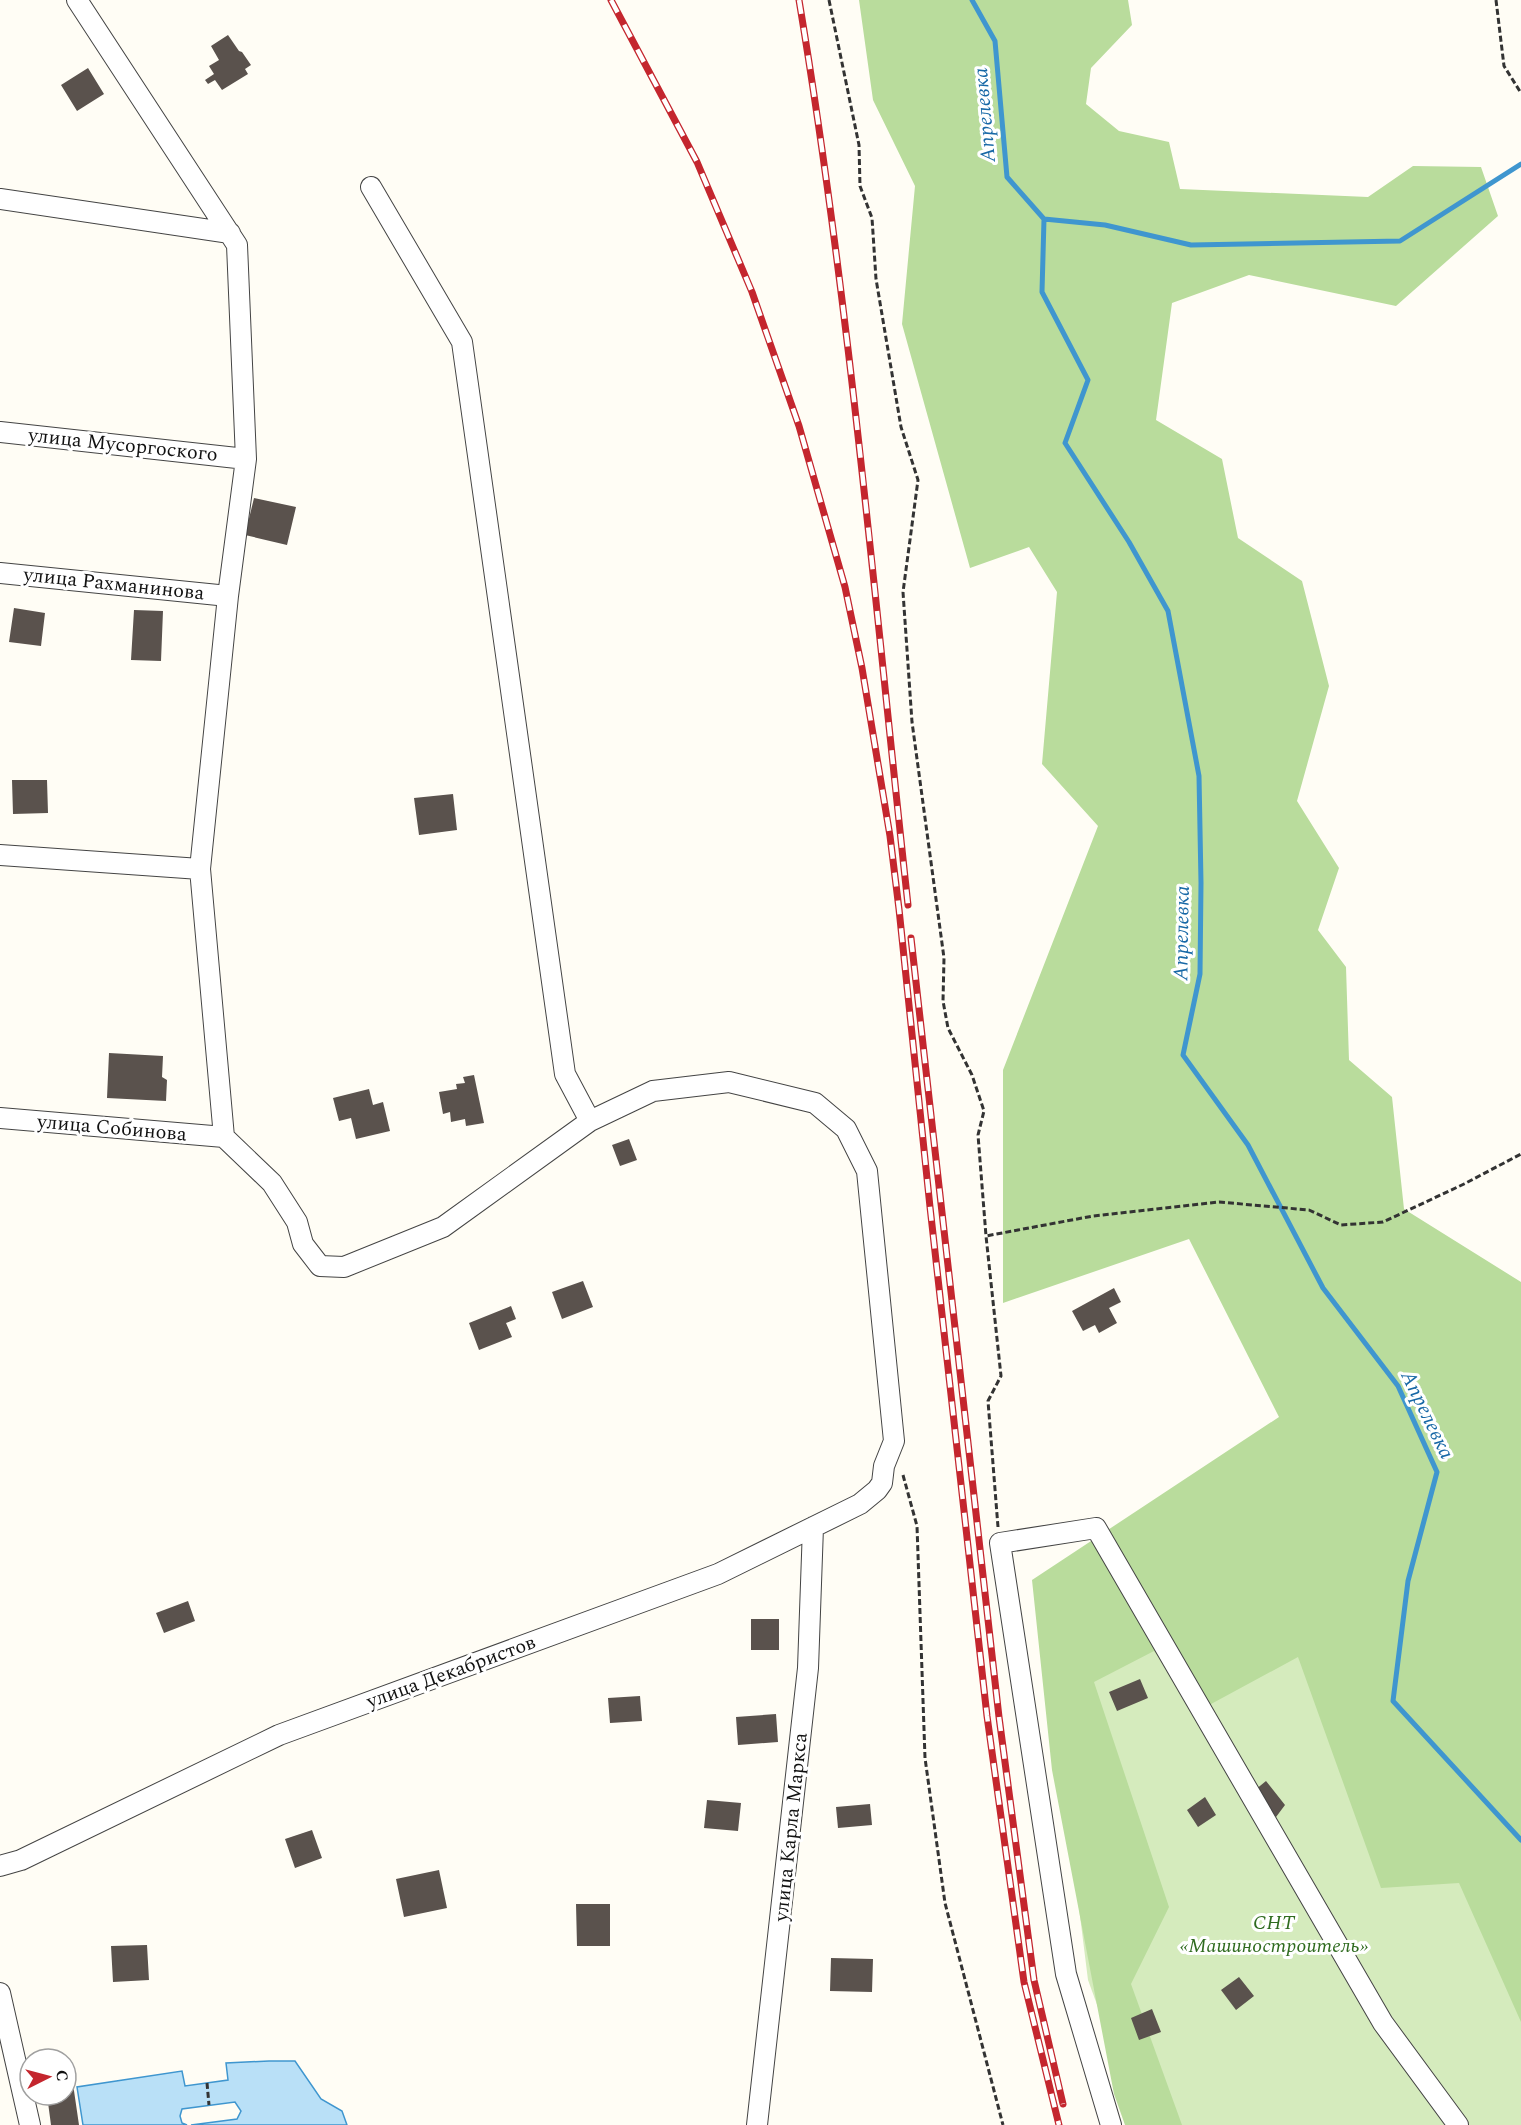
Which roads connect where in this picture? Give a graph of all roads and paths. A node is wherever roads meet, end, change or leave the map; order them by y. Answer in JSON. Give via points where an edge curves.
{"nodes":[{"id":1,"x":77,"y":0,"type":"edge"},
{"id":2,"x":829,"y":0,"type":"edge"},
{"id":3,"x":1496,"y":0,"type":"edge"},
{"id":4,"x":1521,"y":93,"type":"edge"},
{"id":5,"x":371,"y":187,"type":"dead end"},
{"id":6,"x":0,"y":199,"type":"edge"},
{"id":7,"x":230,"y":233,"type":"junction"},
{"id":8,"x":0,"y":432,"type":"edge"},
{"id":9,"x":246,"y":459,"type":"junction"},
{"id":10,"x":0,"y":573,"type":"edge"},
{"id":11,"x":228,"y":596,"type":"junction"},
{"id":12,"x":0,"y":855,"type":"edge"},
{"id":13,"x":200,"y":869,"type":"junction"},
{"id":14,"x":0,"y":1118,"type":"edge"},
{"id":15,"x":590,"y":1122,"type":"junction"},
{"id":16,"x":224,"y":1137,"type":"junction"},
{"id":17,"x":1521,"y":1154,"type":"edge"},
{"id":18,"x":986,"y":1236,"type":"junction"},
{"id":19,"x":893,"y":1469,"type":"junction"},
{"id":20,"x":813,"y":1527,"type":"junction"},
{"id":21,"x":1000,"y":1543,"type":"junction"},
{"id":22,"x":0,"y":1866,"type":"edge"},
{"id":23,"x":0,"y":1993,"type":"edge"},
{"id":24,"x":207,"y":2083,"type":"dead end"},
{"id":25,"x":209,"y":2105,"type":"dead end"},
{"id":26,"x":30,"y":2125,"type":"edge"},
{"id":27,"x":757,"y":2125,"type":"edge"},
{"id":28,"x":1003,"y":2125,"type":"edge"},
{"id":29,"x":1111,"y":2125,"type":"edge"},
{"id":30,"x":1458,"y":2125,"type":"edge"}],
"edges":[{"from":1,"to":7,"type":"street"},
{"from":2,"to":18,"type":"path","via":[[859,145],[860,186],[872,218],[876,279],[901,427],[918,480],[903,592],[912,722],[944,958],[943,1001],[948,1028],[972,1075],[984,1111],[978,1135]]},
{"from":3,"to":4,"type":"path","via":[[1504,66]]},
{"from":5,"to":15,"type":"street","via":[[462,342],[565,1074]]},
{"from":6,"to":7,"type":"street"},
{"from":7,"to":9,"type":"street","via":[[237,245]]},
{"from":8,"to":9,"type":"street","name":"улица Мусоргоского"},
{"from":9,"to":11,"type":"street"},
{"from":10,"to":11,"type":"street","name":"улица Рахманинова"},
{"from":11,"to":13,"type":"street"},
{"from":12,"to":13,"type":"street"},
{"from":13,"to":16,"type":"street"},
{"from":14,"to":16,"type":"street","name":"улица Собинова"},
{"from":15,"to":16,"type":"street","name":"улица Декабристов","via":[[442,1227],[344,1267],[320,1266],[303,1244],[297,1222],[272,1183]]},
{"from":15,"to":19,"type":"street","name":"улица Декабристов","via":[[653,1091],[729,1082],[815,1103],[846,1129],[867,1171],[894,1442]]},
{"from":17,"to":18,"type":"path","via":[[1383,1222],[1341,1225],[1309,1210],[1219,1202],[1093,1216]]},
{"from":18,"to":21,"type":"path","via":[[1001,1376],[988,1401]]},
{"from":19,"to":20,"type":"street","name":"улица Декабристов","via":[[860,1504]]},
{"from":19,"to":28,"type":"path","via":[[918,1526],[925,1758],[945,1903]]},
{"from":20,"to":22,"type":"street","name":"улица Декабристов","via":[[718,1574],[279,1735],[21,1860]]},
{"from":20,"to":27,"type":"street","name":"улица Карла Маркса","via":[[808,1668]]},
{"from":21,"to":29,"type":"street","via":[[1066,1974]]},
{"from":21,"to":30,"type":"street","via":[[1096,1528],[1383,2023]]},
{"from":23,"to":26,"type":"street"},
{"from":24,"to":25,"type":"path"}]}
